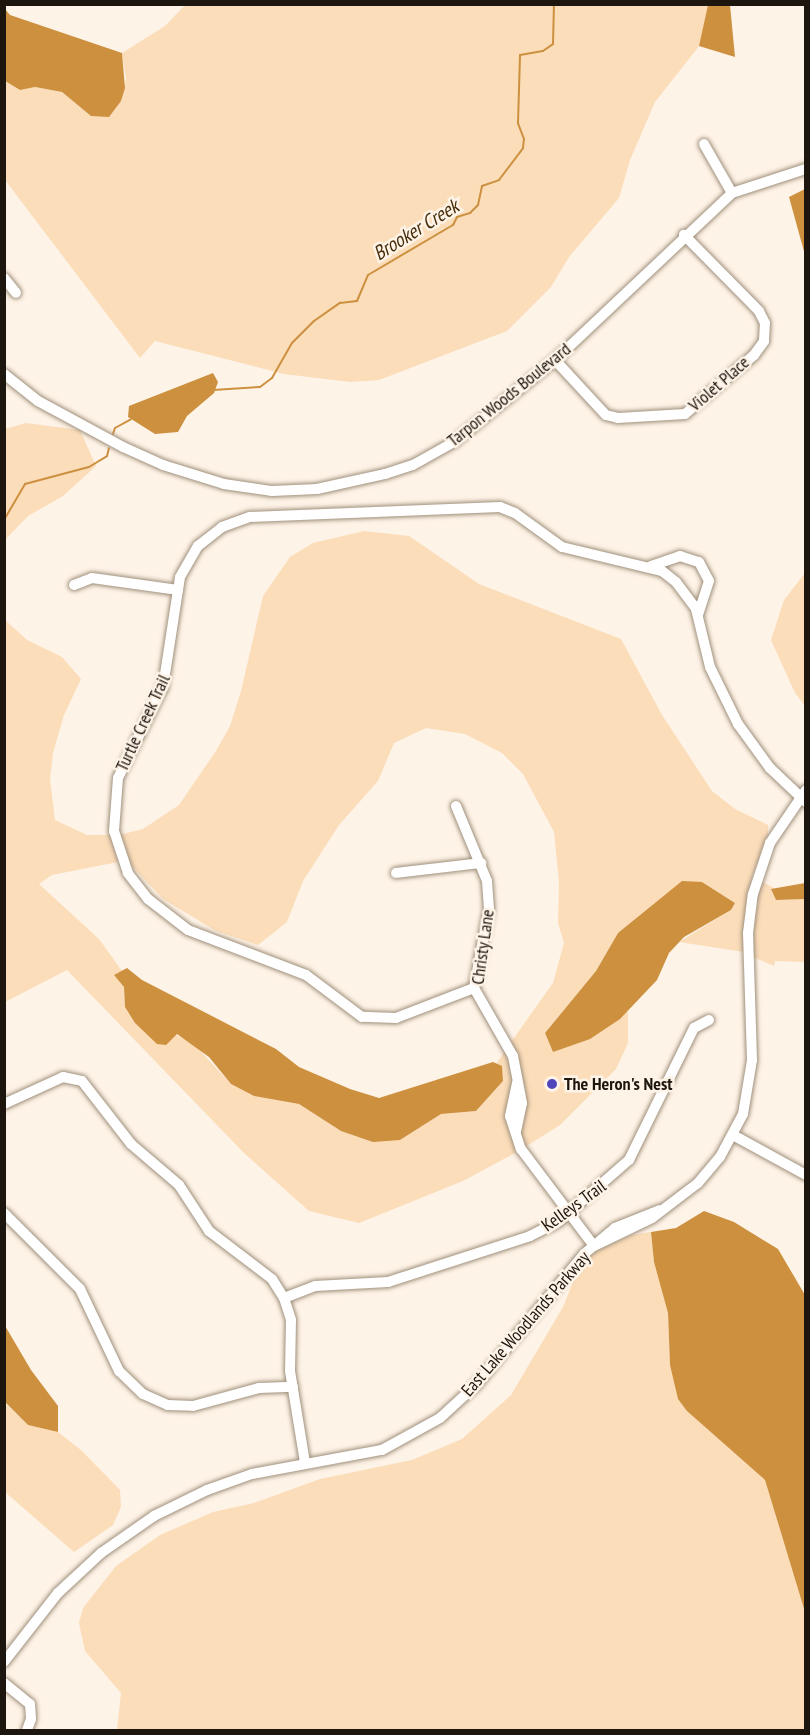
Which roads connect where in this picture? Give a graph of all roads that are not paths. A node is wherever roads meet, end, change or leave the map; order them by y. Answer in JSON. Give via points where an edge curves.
{"nodes":[{"id":1,"x":704,"y":144,"type":"dead end"},
{"id":2,"x":806,"y":169,"type":"edge"},
{"id":3,"x":732,"y":193,"type":"junction"},
{"id":4,"x":684,"y":235,"type":"junction"},
{"id":5,"x":4,"y":278,"type":"edge"},
{"id":6,"x":16,"y":293,"type":"dead end"},
{"id":7,"x":555,"y":360,"type":"junction"},
{"id":8,"x":4,"y":374,"type":"edge"},
{"id":9,"x":651,"y":566,"type":"junction"},
{"id":10,"x":74,"y":585,"type":"dead end"},
{"id":11,"x":178,"y":590,"type":"junction"},
{"id":12,"x":698,"y":615,"type":"junction"},
{"id":13,"x":803,"y":797,"type":"edge"},
{"id":14,"x":456,"y":806,"type":"dead end"},
{"id":15,"x":481,"y":863,"type":"junction"},
{"id":16,"x":396,"y":873,"type":"dead end"},
{"id":17,"x":474,"y":988,"type":"junction"},
{"id":18,"x":709,"y":1020,"type":"dead end"},
{"id":19,"x":4,"y":1104,"type":"edge"},
{"id":20,"x":733,"y":1134,"type":"junction"},
{"id":21,"x":806,"y":1175,"type":"edge"},
{"id":22,"x":4,"y":1213,"type":"edge"},
{"id":23,"x":570,"y":1214,"type":"junction"},
{"id":24,"x":594,"y":1246,"type":"junction"},
{"id":25,"x":284,"y":1298,"type":"junction"},
{"id":26,"x":292,"y":1387,"type":"junction"},
{"id":27,"x":305,"y":1463,"type":"junction"},
{"id":28,"x":4,"y":1662,"type":"edge"},
{"id":29,"x":4,"y":1683,"type":"edge"},
{"id":30,"x":27,"y":1731,"type":"edge"}],
"edges":[{"from":1,"to":3,"type":"street"},
{"from":2,"to":3,"type":"street","name":"Tarpon Woods Boulevard"},
{"from":3,"to":4,"type":"street","name":"Tarpon Woods Boulevard"},
{"from":4,"to":7,"type":"street","name":"Tarpon Woods Boulevard"},
{"from":4,"to":7,"type":"street","name":"Violet Place","via":[[759,311],[765,323],[764,340],[754,354],[685,414],[618,418],[606,415]]},
{"from":5,"to":6,"type":"street"},
{"from":7,"to":8,"type":"street","name":"Tarpon Woods Boulevard","via":[[454,442],[413,465],[317,489],[272,490],[224,484],[163,465],[69,419]]},
{"from":9,"to":11,"type":"street","name":"Turtle Creek Trail","via":[[562,547],[515,513],[500,507],[340,512],[233,521],[198,546],[185,567]]},
{"from":9,"to":12,"type":"street","name":"Turtle Creek Trail","via":[[676,582]]},
{"from":9,"to":12,"type":"street","via":[[680,556],[699,562],[709,581]]},
{"from":10,"to":11,"type":"street","via":[[92,578]]},
{"from":11,"to":17,"type":"street","name":"Turtle Creek Trail","via":[[163,687],[124,759],[114,796],[118,848],[137,886],[166,916],[188,930],[306,975],[362,1017],[396,1018]]},
{"from":12,"to":13,"type":"street","name":"Turtle Creek Trail","via":[[720,692],[746,736]]},
{"from":13,"to":20,"type":"street","name":"East Lake Woodlands Parkway","via":[[770,843],[753,894],[748,933],[751,1074],[747,1101]]},
{"from":14,"to":15,"type":"street","name":"Christy Lane"},
{"from":15,"to":16,"type":"street"},
{"from":15,"to":17,"type":"street","name":"Christy Lane","via":[[489,909]]},
{"from":17,"to":23,"type":"street","name":"Christy Lane","via":[[513,1056],[522,1103],[516,1131],[528,1161]]},
{"from":18,"to":23,"type":"street","name":"Kelleys Trail","via":[[694,1028],[635,1153]]},
{"from":19,"to":25,"type":"street","via":[[63,1077],[82,1081],[131,1144],[178,1185],[209,1231],[272,1279]]},
{"from":20,"to":21,"type":"street"},
{"from":20,"to":24,"type":"street","name":"East Lake Woodlands Parkway","via":[[698,1183],[609,1242]]},
{"from":22,"to":26,"type":"street","via":[[80,1289],[119,1371],[143,1394],[168,1405],[193,1406],[259,1388]]},
{"from":23,"to":24,"type":"street","name":"Christy Lane"},
{"from":23,"to":25,"type":"street","name":"Kelleys Trail","via":[[530,1236],[398,1280],[315,1286]]},
{"from":24,"to":27,"type":"street","name":"East Lake Woodlands Parkway","via":[[575,1263],[476,1385],[440,1418],[382,1450]]},
{"from":25,"to":26,"type":"street","via":[[291,1320]]},
{"from":26,"to":27,"type":"street"},
{"from":27,"to":28,"type":"street","name":"East Lake Woodlands Parkway","via":[[252,1474],[207,1490],[123,1536],[58,1593]]},
{"from":29,"to":30,"type":"street","via":[[30,1704]]}]}
